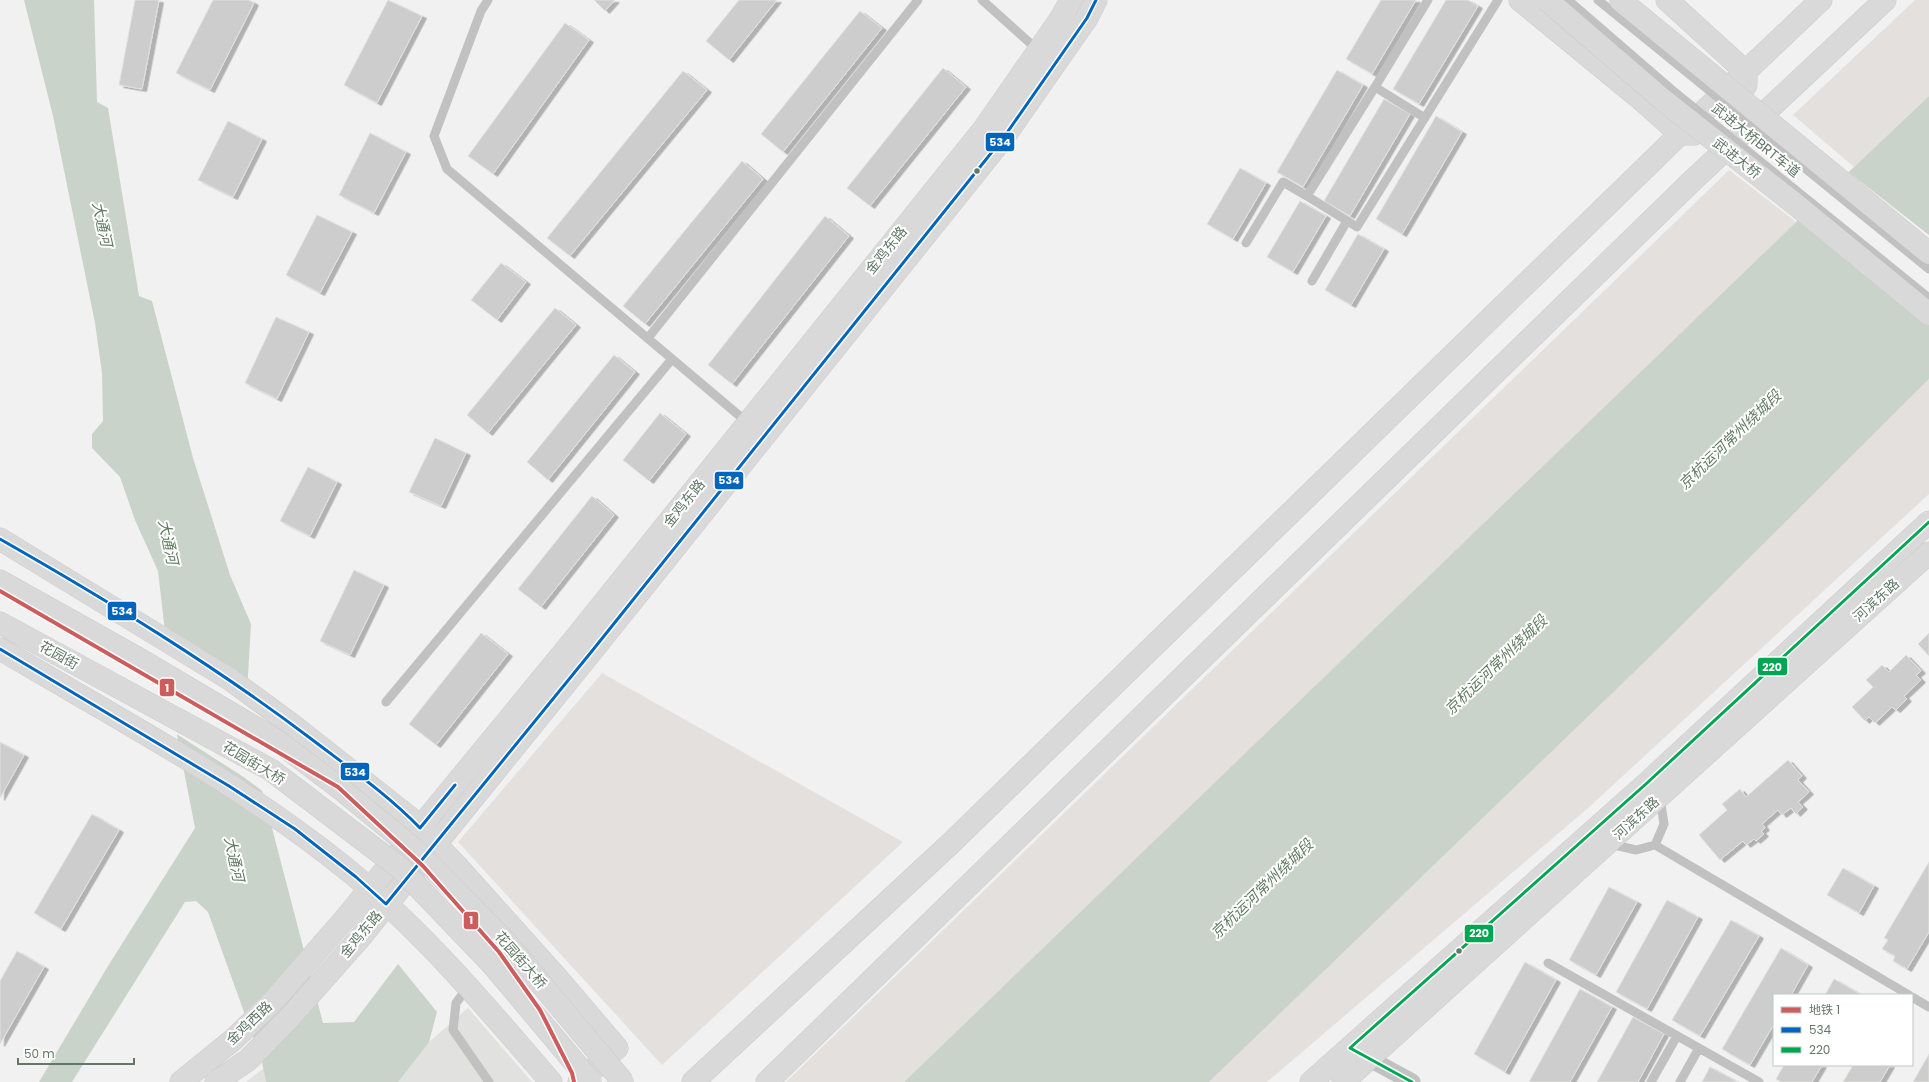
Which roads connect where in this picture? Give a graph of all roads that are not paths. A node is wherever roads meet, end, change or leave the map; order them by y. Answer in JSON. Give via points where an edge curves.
{"nodes":[{"id":1,"x":488,"y":0,"type":"edge"},
{"id":2,"x":918,"y":0,"type":"edge"},
{"id":3,"x":982,"y":0,"type":"edge"},
{"id":4,"x":1071,"y":0,"type":"edge"},
{"id":5,"x":1096,"y":0,"type":"edge"},
{"id":6,"x":1428,"y":0,"type":"edge"},
{"id":7,"x":1498,"y":0,"type":"edge"},
{"id":8,"x":1520,"y":0,"type":"edge"},
{"id":9,"x":1547,"y":0,"type":"edge"},
{"id":10,"x":1568,"y":0,"type":"edge"},
{"id":11,"x":1598,"y":0,"type":"edge"},
{"id":12,"x":1620,"y":0,"type":"edge"},
{"id":13,"x":1667,"y":0,"type":"edge"},
{"id":14,"x":1821,"y":0,"type":"edge"},
{"id":15,"x":1885,"y":0,"type":"edge"},
{"id":16,"x":1047,"y":57,"type":"junction"},
{"id":17,"x":1746,"y":72,"type":"junction"},
{"id":18,"x":1375,"y":87,"type":"junction"},
{"id":19,"x":1425,"y":118,"type":"junction"},
{"id":20,"x":1680,"y":134,"type":"junction"},
{"id":21,"x":1744,"y":134,"type":"junction"},
{"id":22,"x":1307,"y":196,"type":"junction"},
{"id":23,"x":1347,"y":221,"type":"junction"},
{"id":24,"x":1246,"y":243,"type":"dead end"},
{"id":25,"x":1929,"y":253,"type":"edge"},
{"id":26,"x":1929,"y":269,"type":"edge"},
{"id":27,"x":1312,"y":281,"type":"dead end"},
{"id":28,"x":1929,"y":298,"type":"edge"},
{"id":29,"x":1929,"y":314,"type":"edge"},
{"id":30,"x":648,"y":338,"type":"junction"},
{"id":31,"x":672,"y":359,"type":"junction"},
{"id":32,"x":756,"y":430,"type":"junction"},
{"id":33,"x":1929,"y":522,"type":"edge"},
{"id":34,"x":0,"y":539,"type":"edge"},
{"id":35,"x":1929,"y":553,"type":"edge"},
{"id":36,"x":0,"y":581,"type":"edge"},
{"id":37,"x":0,"y":623,"type":"edge"},
{"id":38,"x":0,"y":649,"type":"edge"},
{"id":39,"x":118,"y":687,"type":"joint"},
{"id":40,"x":386,"y":702,"type":"dead end"},
{"id":41,"x":1659,"y":797,"type":"junction"},
{"id":42,"x":420,"y":828,"type":"junction"},
{"id":43,"x":435,"y":843,"type":"junction"},
{"id":44,"x":1608,"y":844,"type":"junction"},
{"id":45,"x":1655,"y":845,"type":"junction"},
{"id":46,"x":370,"y":889,"type":"junction"},
{"id":47,"x":386,"y":904,"type":"junction"},
{"id":48,"x":312,"y":958,"type":"joint"},
{"id":49,"x":1548,"y":963,"type":"dead end"},
{"id":50,"x":321,"y":982,"type":"joint"},
{"id":51,"x":468,"y":987,"type":"junction"},
{"id":52,"x":1907,"y":994,"type":"edge"},
{"id":53,"x":1913,"y":998,"type":"edge"},
{"id":54,"x":1929,"y":1007,"type":"edge"},
{"id":55,"x":1677,"y":1036,"type":"junction"},
{"id":56,"x":1350,"y":1048,"type":"junction"},
{"id":57,"x":1699,"y":1048,"type":"junction"},
{"id":58,"x":1370,"y":1059,"type":"junction"},
{"id":59,"x":181,"y":1082,"type":"edge"},
{"id":60,"x":216,"y":1082,"type":"edge"},
{"id":61,"x":489,"y":1082,"type":"edge"},
{"id":62,"x":551,"y":1082,"type":"edge"},
{"id":63,"x":579,"y":1082,"type":"edge"},
{"id":64,"x":591,"y":1082,"type":"edge"},
{"id":65,"x":623,"y":1082,"type":"edge"},
{"id":66,"x":693,"y":1082,"type":"edge"},
{"id":67,"x":767,"y":1082,"type":"edge"},
{"id":68,"x":1311,"y":1082,"type":"edge"},
{"id":69,"x":1343,"y":1082,"type":"edge"},
{"id":70,"x":1412,"y":1082,"type":"edge"},
{"id":71,"x":1651,"y":1082,"type":"edge"},
{"id":72,"x":1680,"y":1082,"type":"edge"},
{"id":73,"x":1759,"y":1082,"type":"edge"}],
"edges":[{"from":1,"to":30,"type":"lane","via":[[481,11],[434,136],[447,169]]},
{"from":2,"to":30,"type":"lane"},
{"from":3,"to":16,"type":"lane"},
{"from":4,"to":16,"type":"main road","name":"金鸡东路"},
{"from":5,"to":16,"type":"main road","name":"金鸡东路","via":[[1087,18]]},
{"from":6,"to":18,"type":"lane"},
{"from":7,"to":19,"type":"lane"},
{"from":8,"to":20,"type":"main road"},
{"from":9,"to":29,"type":"main road","name":"武进大桥","bridge":true,"via":[[1663,100]]},
{"from":10,"to":28,"type":"lane","name":"武进大桥BRT车道","bridge":true,"via":[[1672,90]]},
{"from":11,"to":26,"type":"lane","name":"武进大桥BRT车道","bridge":true},
{"from":12,"to":25,"type":"main road","bridge":true},
{"from":13,"to":17,"type":"main road"},
{"from":14,"to":17,"type":"main road"},
{"from":15,"to":21,"type":"main road"},
{"from":16,"to":32,"type":"main road","name":"金鸡东路","via":[[1004,137]]},
{"from":17,"to":20,"type":"main road"},
{"from":17,"to":21,"type":"main road"},
{"from":18,"to":19,"type":"lane"},
{"from":18,"to":22,"type":"lane"},
{"from":19,"to":23,"type":"lane","via":[[1356,227]]},
{"from":20,"to":21,"type":"main road"},
{"from":20,"to":66,"type":"main road","via":[[949,845]]},
{"from":21,"to":67,"type":"main road"},
{"from":22,"to":23,"type":"lane"},
{"from":22,"to":24,"type":"lane","via":[[1283,182]]},
{"from":23,"to":27,"type":"lane"},
{"from":30,"to":31,"type":"lane"},
{"from":31,"to":32,"type":"lane"},
{"from":31,"to":40,"type":"lane"},
{"from":32,"to":42,"type":"main road","name":"金鸡东路","via":[[573,641]]},
{"from":32,"to":43,"type":"main road","name":"金鸡东路"},
{"from":33,"to":56,"type":"main road","name":"河滨东路","via":[[1641,788]]},
{"from":34,"to":42,"type":"main road","via":[[145,626],[254,696],[360,777]]},
{"from":35,"to":41,"type":"main road","name":"河滨东路"},
{"from":36,"to":65,"type":"main road","name":"花园街大桥","bridge":true,"via":[[276,740],[341,789],[414,848],[505,941]]},
{"from":37,"to":39,"type":"main road","name":"花园街"},
{"from":38,"to":46,"type":"main road","via":[[174,752],[295,829]]},
{"from":39,"to":64,"type":"main road","name":"花园街大桥","bridge":true,"via":[[271,770],[400,868],[492,964]]},
{"from":41,"to":44,"type":"main road","name":"河滨东路"},
{"from":41,"to":45,"type":"lane","via":[[1664,824]]},
{"from":42,"to":43,"type":"main road"},
{"from":42,"to":46,"type":"main road","name":"金鸡东路"},
{"from":43,"to":47,"type":"main road","name":"金鸡东路"},
{"from":43,"to":63,"type":"main road","via":[[560,980],[617,1048]]},
{"from":44,"to":45,"type":"lane","via":[[1636,850]]},
{"from":44,"to":58,"type":"main road","name":"河滨东路"},
{"from":45,"to":52,"type":"lane"},
{"from":46,"to":47,"type":"main road"},
{"from":46,"to":48,"type":"main road","name":"金鸡东路"},
{"from":47,"to":50,"type":"main road","name":"金鸡东路"},
{"from":47,"to":51,"type":"main road"},
{"from":48,"to":59,"type":"main road","name":"金鸡西路","via":[[234,1039]]},
{"from":49,"to":55,"type":"lane"},
{"from":50,"to":60,"type":"main road","name":"金鸡西路","via":[[248,1060]]},
{"from":51,"to":61,"type":"lane","via":[[456,1003],[453,1030]]},
{"from":51,"to":62,"type":"main road"},
{"from":53,"to":54,"type":"lane"},
{"from":55,"to":57,"type":"lane"},
{"from":55,"to":71,"type":"lane"},
{"from":56,"to":58,"type":"street"},
{"from":56,"to":68,"type":"main road","name":"河滨东路"},
{"from":57,"to":72,"type":"lane"},
{"from":57,"to":73,"type":"lane"},
{"from":58,"to":69,"type":"main road","name":"河滨东路"},
{"from":58,"to":70,"type":"street"}]}
